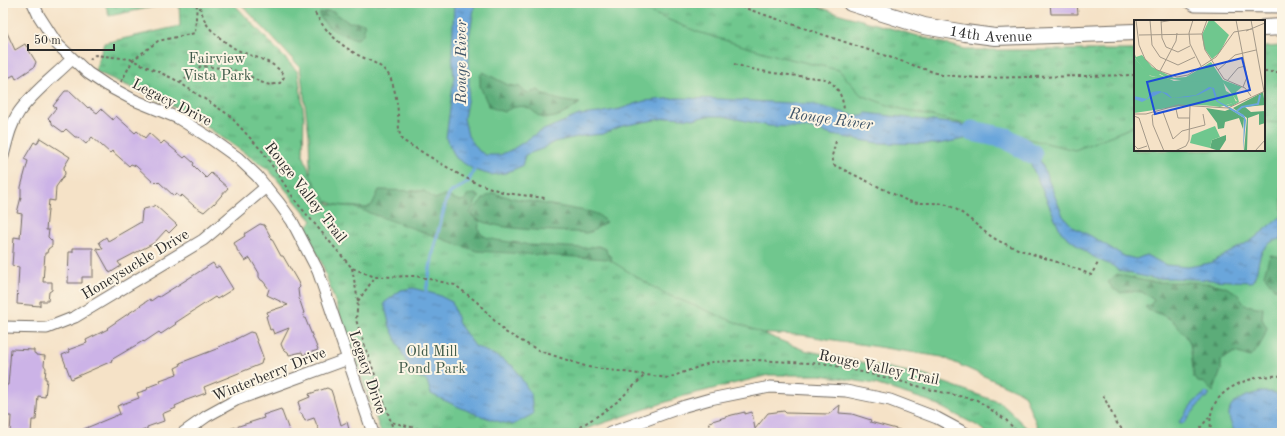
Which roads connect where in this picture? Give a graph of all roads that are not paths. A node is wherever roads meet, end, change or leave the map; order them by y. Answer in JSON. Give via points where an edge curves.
{"nodes":[{"id":1,"x":33,"y":3,"type":"edge"},
{"id":2,"x":851,"y":3,"type":"edge"},
{"id":3,"x":1190,"y":3,"type":"edge"},
{"id":4,"x":1282,"y":7,"type":"edge"},
{"id":5,"x":1282,"y":27,"type":"edge"},
{"id":6,"x":1265,"y":28,"type":"edge"},
{"id":7,"x":1134,"y":32,"type":"edge"},
{"id":8,"x":72,"y":59,"type":"junction"},
{"id":9,"x":3,"y":156,"type":"edge"},
{"id":10,"x":266,"y":187,"type":"junction"},
{"id":11,"x":3,"y":327,"type":"edge"},
{"id":12,"x":348,"y":359,"type":"junction"},
{"id":13,"x":183,"y":433,"type":"edge"},
{"id":14,"x":373,"y":433,"type":"edge"},
{"id":15,"x":610,"y":433,"type":"edge"},
{"id":16,"x":965,"y":433,"type":"edge"}],
"edges":[{"from":1,"to":8,"type":"street","name":"Legacy Drive","via":[[56,44]]},
{"from":2,"to":7,"type":"main road","name":"14th Avenue","via":[[924,26],[995,37]]},
{"from":3,"to":4,"type":"street","via":[[1195,6]]},
{"from":5,"to":6,"type":"main road"},
{"from":8,"to":9,"type":"street","via":[[18,112]]},
{"from":8,"to":10,"type":"street","name":"Legacy Drive","via":[[106,85],[178,118],[210,138],[238,158]]},
{"from":10,"to":11,"type":"street","name":"Honeysuckle Drive","via":[[203,240],[75,317],[47,328]]},
{"from":10,"to":12,"type":"street","name":"Legacy Drive","via":[[292,221],[318,271]]},
{"from":12,"to":13,"type":"street","name":"Winterberry Drive","via":[[236,400]]},
{"from":12,"to":14,"type":"street","name":"Legacy Drive"},
{"from":15,"to":16,"type":"street","via":[[685,406],[770,387],[846,391],[890,400],[937,418]]}]}
